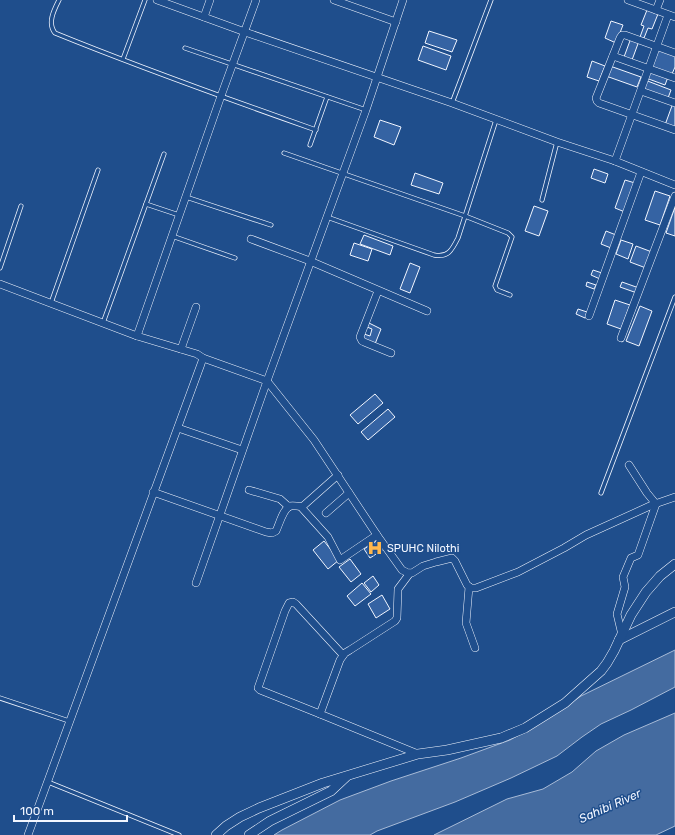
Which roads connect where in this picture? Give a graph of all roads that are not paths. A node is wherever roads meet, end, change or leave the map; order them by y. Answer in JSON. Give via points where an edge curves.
{"nodes":[{"id":1,"x":58,"y":0,"type":"edge"},
{"id":2,"x":145,"y":0,"type":"edge"},
{"id":3,"x":157,"y":0,"type":"edge"},
{"id":4,"x":210,"y":0,"type":"edge"},
{"id":5,"x":256,"y":0,"type":"edge"},
{"id":6,"x":334,"y":0,"type":"edge"},
{"id":7,"x":403,"y":0,"type":"edge"},
{"id":8,"x":491,"y":0,"type":"edge"},
{"id":9,"x":631,"y":0,"type":"edge"},
{"id":10,"x":660,"y":0,"type":"edge"},
{"id":11,"x":656,"y":10,"type":"junction"},
{"id":12,"x":671,"y":16,"type":"edge"},
{"id":13,"x":204,"y":17,"type":"junction"},
{"id":14,"x":396,"y":22,"type":"junction"},
{"id":15,"x":244,"y":32,"type":"junction"},
{"id":16,"x":657,"y":46,"type":"junction"},
{"id":17,"x":185,"y":48,"type":"dead end"},
{"id":18,"x":675,"y":53,"type":"edge"},
{"id":19,"x":613,"y":56,"type":"junction"},
{"id":20,"x":123,"y":59,"type":"junction"},
{"id":21,"x":232,"y":65,"type":"junction"},
{"id":22,"x":649,"y":68,"type":"junction"},
{"id":23,"x":377,"y":78,"type":"junction"},
{"id":24,"x":675,"y":78,"type":"edge"},
{"id":25,"x":641,"y":91,"type":"junction"},
{"id":26,"x":221,"y":96,"type":"junction"},
{"id":27,"x":327,"y":97,"type":"junction"},
{"id":28,"x":452,"y":103,"type":"junction"},
{"id":29,"x":675,"y":103,"type":"edge"},
{"id":30,"x":366,"y":110,"type":"junction"},
{"id":31,"x":632,"y":114,"type":"junction"},
{"id":32,"x":496,"y":120,"type":"junction"},
{"id":33,"x":316,"y":130,"type":"junction"},
{"id":34,"x":675,"y":130,"type":"edge"},
{"id":35,"x":557,"y":142,"type":"junction"},
{"id":36,"x":310,"y":145,"type":"dead end"},
{"id":37,"x":284,"y":153,"type":"dead end"},
{"id":38,"x":164,"y":154,"type":"dead end"},
{"id":39,"x":615,"y":161,"type":"junction"},
{"id":40,"x":98,"y":170,"type":"dead end"},
{"id":41,"x":641,"y":172,"type":"junction"},
{"id":42,"x":342,"y":174,"type":"junction"},
{"id":43,"x":675,"y":185,"type":"edge"},
{"id":44,"x":675,"y":196,"type":"edge"},
{"id":45,"x":186,"y":197,"type":"junction"},
{"id":46,"x":542,"y":200,"type":"dead end"},
{"id":47,"x":146,"y":204,"type":"junction"},
{"id":48,"x":21,"y":206,"type":"dead end"},
{"id":49,"x":180,"y":215,"type":"junction"},
{"id":50,"x":465,"y":216,"type":"junction"},
{"id":51,"x":327,"y":217,"type":"junction"},
{"id":52,"x":271,"y":225,"type":"dead end"},
{"id":53,"x":172,"y":236,"type":"junction"},
{"id":54,"x":252,"y":239,"type":"dead end"},
{"id":55,"x":235,"y":258,"type":"dead end"},
{"id":56,"x":310,"y":261,"type":"junction"},
{"id":57,"x":0,"y":268,"type":"edge"},
{"id":58,"x":0,"y":284,"type":"edge"},
{"id":59,"x":378,"y":290,"type":"junction"},
{"id":60,"x":510,"y":295,"type":"dead end"},
{"id":61,"x":675,"y":297,"type":"edge"},
{"id":62,"x":51,"y":303,"type":"junction"},
{"id":63,"x":196,"y":307,"type":"dead end"},
{"id":64,"x":427,"y":311,"type":"dead end"},
{"id":65,"x":589,"y":316,"type":"dead end"},
{"id":66,"x":104,"y":323,"type":"junction"},
{"id":67,"x":137,"y":336,"type":"junction"},
{"id":68,"x":621,"y":338,"type":"dead end"},
{"id":69,"x":181,"y":349,"type":"junction"},
{"id":70,"x":391,"y":353,"type":"dead end"},
{"id":71,"x":203,"y":358,"type":"junction"},
{"id":72,"x":267,"y":381,"type":"junction"},
{"id":73,"x":178,"y":428,"type":"junction"},
{"id":74,"x":242,"y":450,"type":"junction"},
{"id":75,"x":629,"y":465,"type":"dead end"},
{"id":76,"x":338,"y":475,"type":"junction"},
{"id":77,"x":249,"y":490,"type":"dead end"},
{"id":78,"x":153,"y":492,"type":"junction"},
{"id":79,"x":349,"y":493,"type":"junction"},
{"id":80,"x":601,"y":493,"type":"dead end"},
{"id":81,"x":675,"y":497,"type":"edge"},
{"id":82,"x":656,"y":504,"type":"junction"},
{"id":83,"x":289,"y":507,"type":"junction"},
{"id":84,"x":301,"y":507,"type":"junction"},
{"id":85,"x":326,"y":513,"type":"dead end"},
{"id":86,"x":220,"y":515,"type":"junction"},
{"id":87,"x":377,"y":536,"type":"junction"},
{"id":88,"x":675,"y":564,"type":"edge"},
{"id":89,"x":410,"y":573,"type":"junction"},
{"id":90,"x":196,"y":583,"type":"dead end"},
{"id":91,"x":469,"y":587,"type":"junction"},
{"id":92,"x":675,"y":612,"type":"edge"},
{"id":93,"x":621,"y":637,"type":"junction"},
{"id":94,"x":475,"y":648,"type":"dead end"},
{"id":95,"x":343,"y":656,"type":"junction"},
{"id":96,"x":0,"y":698,"type":"edge"},
{"id":97,"x":320,"y":714,"type":"junction"},
{"id":98,"x":69,"y":721,"type":"junction"},
{"id":99,"x":418,"y":754,"type":"junction"},
{"id":100,"x":347,"y":775,"type":"junction"},
{"id":101,"x":47,"y":782,"type":"junction"},
{"id":102,"x":28,"y":835,"type":"edge"},
{"id":103,"x":179,"y":835,"type":"edge"},
{"id":104,"x":216,"y":835,"type":"edge"},
{"id":105,"x":249,"y":835,"type":"edge"}],
"edges":[{"from":1,"to":20,"type":"lane","via":[[51,23],[55,33]]},
{"from":2,"to":20,"type":"lane"},
{"from":3,"to":13,"type":"street"},
{"from":4,"to":13,"type":"street"},
{"from":5,"to":15,"type":"street"},
{"from":6,"to":14,"type":"street"},
{"from":7,"to":14,"type":"street"},
{"from":8,"to":28,"type":"lane"},
{"from":9,"to":11,"type":"street"},
{"from":10,"to":11,"type":"street"},
{"from":11,"to":12,"type":"street"},
{"from":12,"to":16,"type":"street"},
{"from":13,"to":15,"type":"street"},
{"from":14,"to":23,"type":"street"},
{"from":15,"to":21,"type":"street"},
{"from":15,"to":23,"type":"street"},
{"from":16,"to":18,"type":"street"},
{"from":16,"to":19,"type":"street","via":[[622,35]]},
{"from":16,"to":22,"type":"street"},
{"from":17,"to":21,"type":"lane"},
{"from":19,"to":22,"type":"street"},
{"from":19,"to":31,"type":"street","via":[[596,100]]},
{"from":20,"to":26,"type":"lane"},
{"from":21,"to":26,"type":"street"},
{"from":21,"to":27,"type":"lane"},
{"from":22,"to":24,"type":"street"},
{"from":22,"to":25,"type":"street"},
{"from":23,"to":28,"type":"street"},
{"from":23,"to":30,"type":"street"},
{"from":25,"to":29,"type":"street"},
{"from":25,"to":31,"type":"street"},
{"from":26,"to":33,"type":"lane"},
{"from":26,"to":45,"type":"street"},
{"from":27,"to":30,"type":"lane"},
{"from":27,"to":33,"type":"lane"},
{"from":28,"to":32,"type":"street"},
{"from":30,"to":42,"type":"street"},
{"from":31,"to":34,"type":"street"},
{"from":31,"to":39,"type":"street"},
{"from":32,"to":35,"type":"street"},
{"from":32,"to":50,"type":"lane"},
{"from":33,"to":36,"type":"lane"},
{"from":35,"to":39,"type":"street"},
{"from":35,"to":46,"type":"lane"},
{"from":37,"to":42,"type":"lane"},
{"from":38,"to":47,"type":"lane"},
{"from":39,"to":41,"type":"street"},
{"from":40,"to":62,"type":"lane"},
{"from":41,"to":43,"type":"street"},
{"from":41,"to":65,"type":"street"},
{"from":42,"to":50,"type":"lane"},
{"from":42,"to":51,"type":"street"},
{"from":44,"to":68,"type":"street"},
{"from":45,"to":49,"type":"street"},
{"from":45,"to":52,"type":"lane"},
{"from":47,"to":49,"type":"lane"},
{"from":47,"to":66,"type":"lane"},
{"from":48,"to":57,"type":"lane"},
{"from":49,"to":53,"type":"street"},
{"from":50,"to":51,"type":"lane","via":[[453,247],[439,256]]},
{"from":50,"to":60,"type":"lane","via":[[512,236],[495,286],[497,290]]},
{"from":51,"to":56,"type":"street"},
{"from":53,"to":55,"type":"lane"},
{"from":53,"to":67,"type":"street"},
{"from":54,"to":56,"type":"street"},
{"from":56,"to":59,"type":"street"},
{"from":56,"to":72,"type":"street"},
{"from":58,"to":62,"type":"street"},
{"from":59,"to":64,"type":"street"},
{"from":59,"to":70,"type":"street","via":[[360,337],[362,341]]},
{"from":61,"to":80,"type":"lane"},
{"from":62,"to":66,"type":"street"},
{"from":63,"to":69,"type":"street"},
{"from":66,"to":67,"type":"street"},
{"from":67,"to":69,"type":"street"},
{"from":69,"to":71,"type":"street"},
{"from":71,"to":72,"type":"street"},
{"from":71,"to":73,"type":"street"},
{"from":72,"to":74,"type":"street"},
{"from":72,"to":76,"type":"street"},
{"from":73,"to":74,"type":"street"},
{"from":73,"to":78,"type":"street"},
{"from":74,"to":86,"type":"street"},
{"from":75,"to":82,"type":"street"},
{"from":76,"to":79,"type":"street"},
{"from":76,"to":84,"type":"street"},
{"from":77,"to":83,"type":"street","via":[[280,499]]},
{"from":78,"to":86,"type":"street"},
{"from":78,"to":98,"type":"street"},
{"from":79,"to":85,"type":"street"},
{"from":79,"to":87,"type":"street"},
{"from":81,"to":82,"type":"street"},
{"from":82,"to":91,"type":"street","via":[[586,535],[518,572],[476,588]]},
{"from":82,"to":93,"type":"street","via":[[638,555],[631,558],[623,577],[625,586],[617,614]]},
{"from":83,"to":84,"type":"street"},
{"from":83,"to":86,"type":"street","via":[[276,531],[272,533]]},
{"from":84,"to":87,"type":"street","via":[[328,537],[340,560]]},
{"from":86,"to":90,"type":"street"},
{"from":87,"to":89,"type":"street","via":[[402,570]]},
{"from":88,"to":93,"type":"street","via":[[646,592]]},
{"from":89,"to":91,"type":"street","via":[[452,558]]},
{"from":89,"to":95,"type":"street","via":[[398,589],[395,621]]},
{"from":91,"to":94,"type":"street","via":[[466,623]]},
{"from":92,"to":93,"type":"street"},
{"from":93,"to":99,"type":"street","via":[[602,671],[565,703],[525,728],[501,738]]},
{"from":95,"to":97,"type":"street"},
{"from":95,"to":97,"type":"street","via":[[296,604],[290,603],[258,688]]},
{"from":96,"to":98,"type":"lane"},
{"from":97,"to":99,"type":"street"},
{"from":98,"to":101,"type":"street"},
{"from":99,"to":100,"type":"street"},
{"from":100,"to":104,"type":"street","via":[[258,808],[240,817]]},
{"from":100,"to":105,"type":"street","via":[[331,791],[270,821]]},
{"from":101,"to":102,"type":"street"},
{"from":101,"to":103,"type":"lane"}]}
